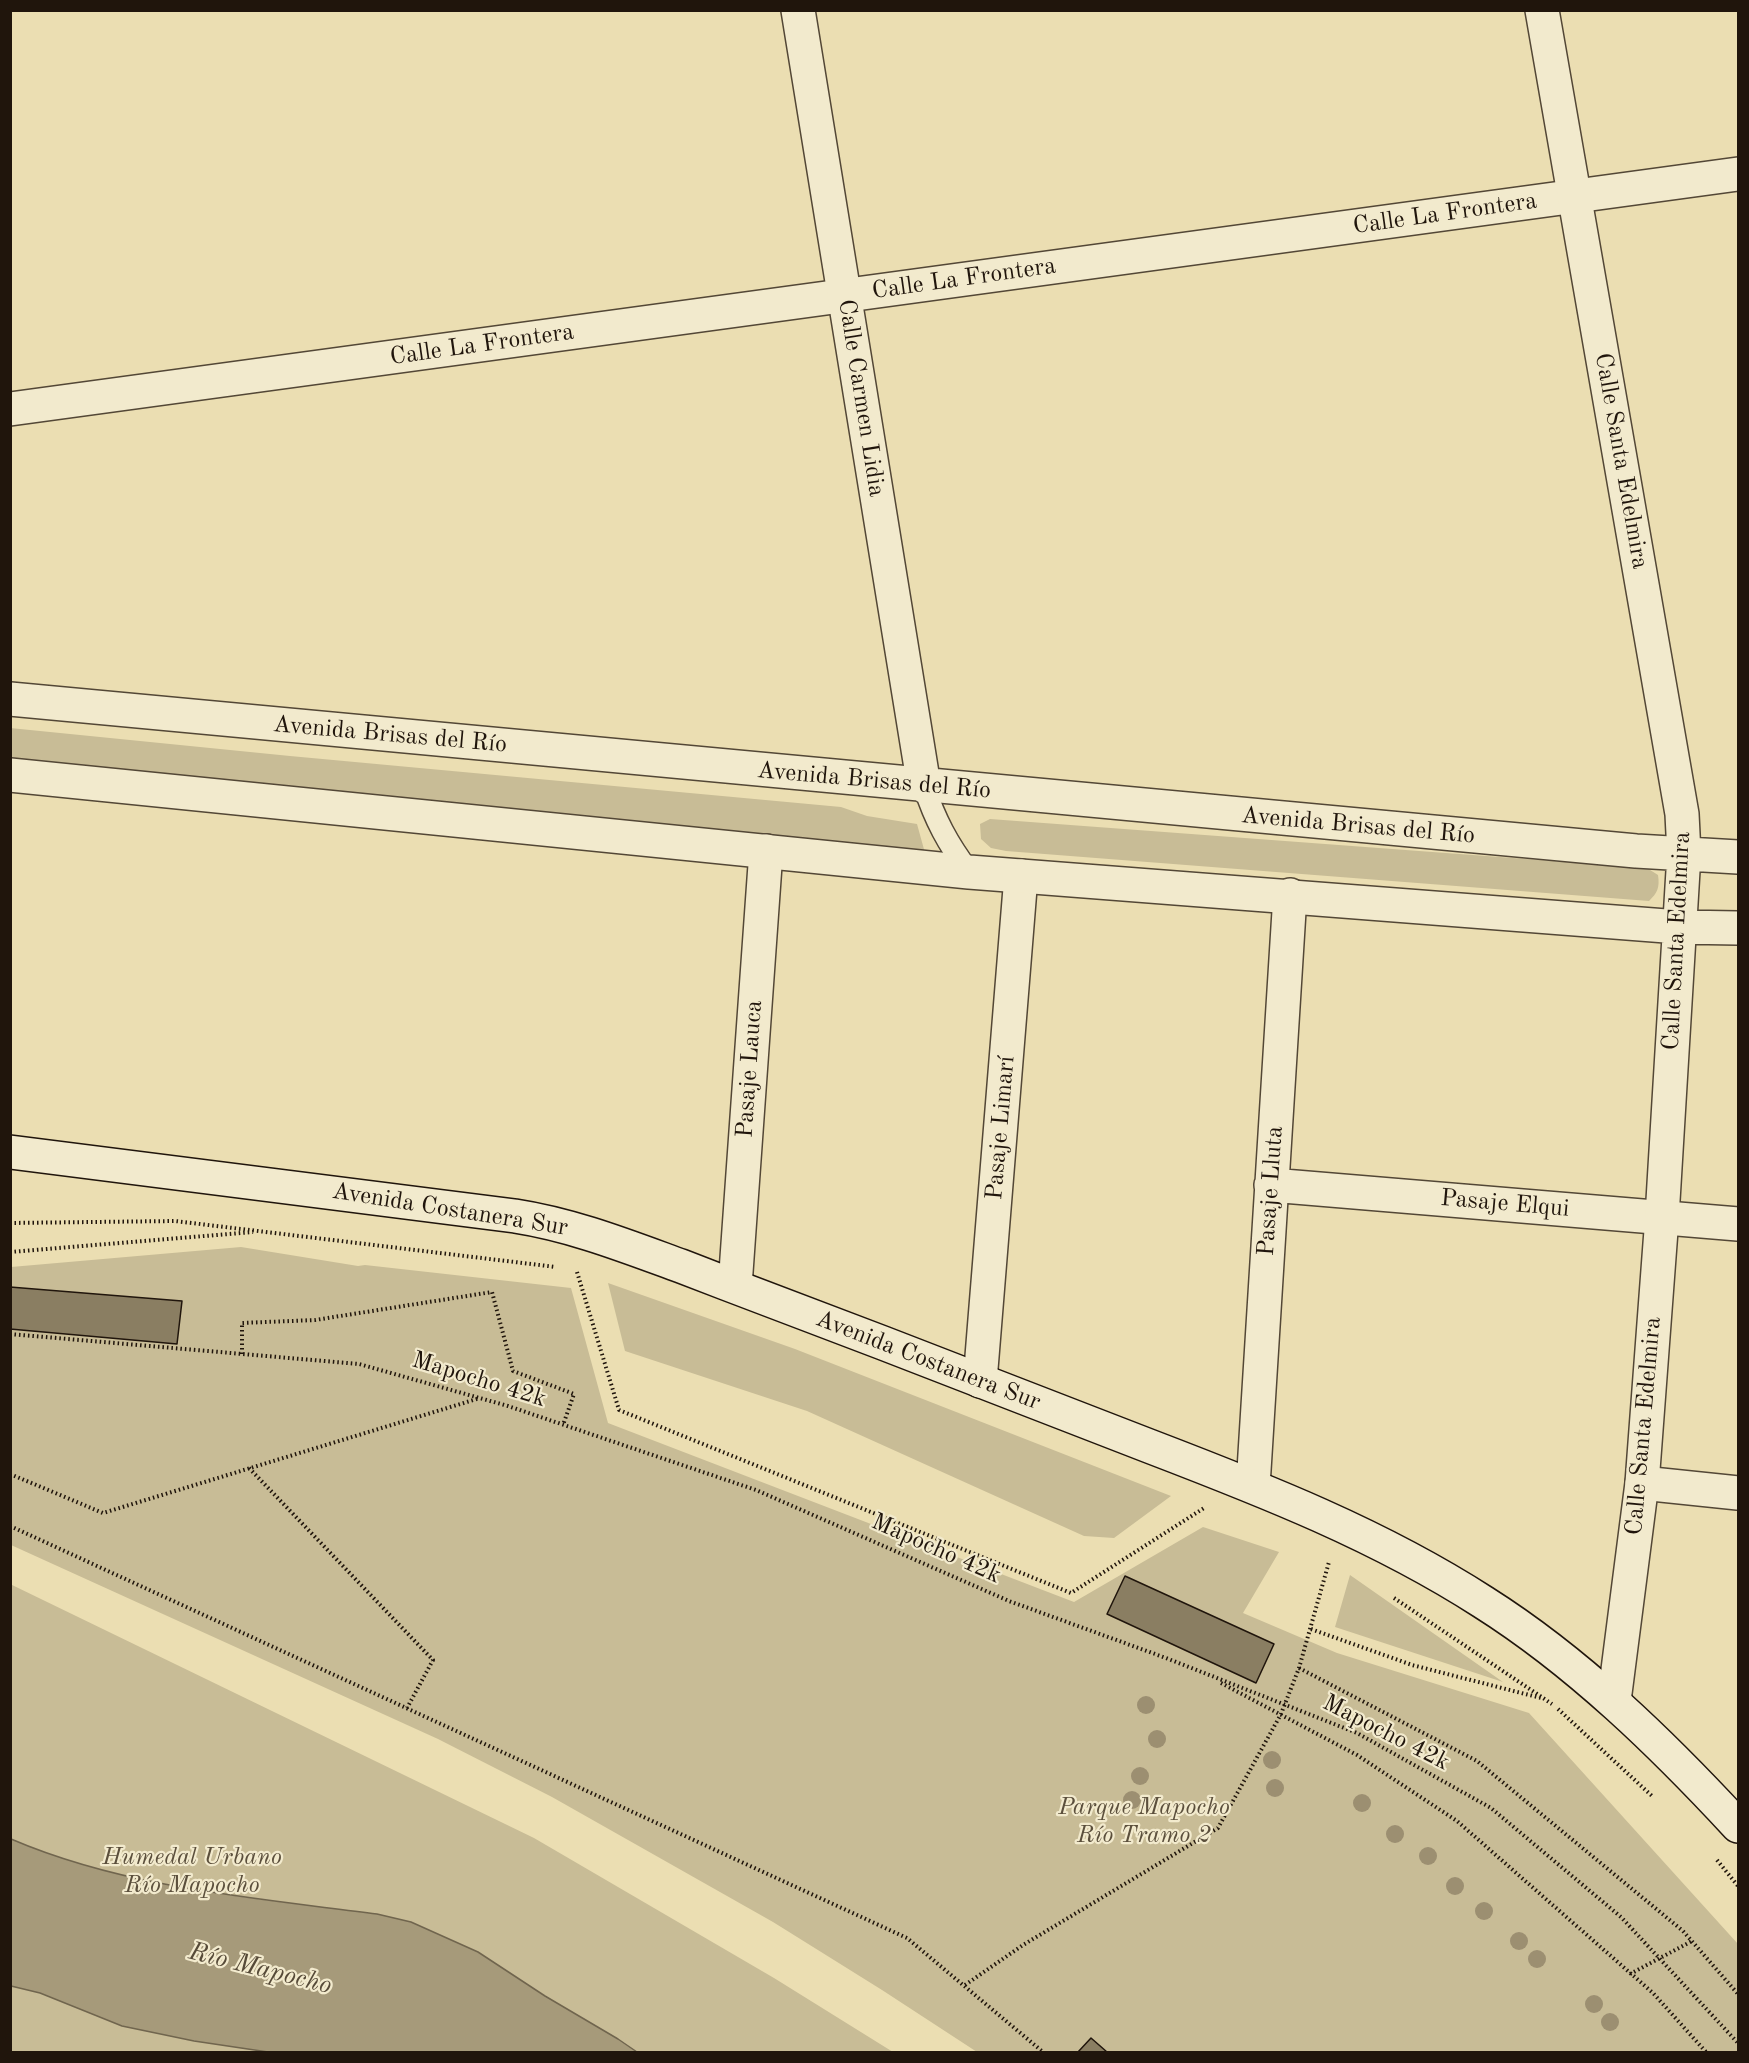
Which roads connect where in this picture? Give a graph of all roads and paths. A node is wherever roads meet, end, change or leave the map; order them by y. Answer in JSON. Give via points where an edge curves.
{"nodes":[{"id":1,"x":798,"y":10,"type":"edge"},
{"id":2,"x":1542,"y":10,"type":"edge"},
{"id":3,"x":1738,"y":174,"type":"edge"},
{"id":4,"x":1575,"y":196,"type":"junction"},
{"id":5,"x":844,"y":296,"type":"junction"},
{"id":6,"x":10,"y":409,"type":"edge"},
{"id":7,"x":10,"y":699,"type":"edge"},
{"id":8,"x":10,"y":775,"type":"edge"},
{"id":9,"x":924,"y":786,"type":"junction"},
{"id":10,"x":766,"y":852,"type":"junction"},
{"id":11,"x":1684,"y":854,"type":"junction"},
{"id":12,"x":1738,"y":857,"type":"edge"},
{"id":13,"x":969,"y":872,"type":"junction"},
{"id":14,"x":1022,"y":876,"type":"junction"},
{"id":15,"x":1290,"y":896,"type":"junction"},
{"id":16,"x":1679,"y":927,"type":"junction"},
{"id":17,"x":1738,"y":928,"type":"edge"},
{"id":18,"x":10,"y":1152,"type":"edge"},
{"id":19,"x":1271,"y":1185,"type":"junction"},
{"id":20,"x":1662,"y":1217,"type":"junction"},
{"id":21,"x":10,"y":1223,"type":"edge"},
{"id":22,"x":1738,"y":1224,"type":"edge"},
{"id":23,"x":263,"y":1231,"type":"junction"},
{"id":24,"x":10,"y":1252,"type":"edge"},
{"id":25,"x":564,"y":1268,"type":"dead end"},
{"id":26,"x":583,"y":1270,"type":"dead end"},
{"id":27,"x":735,"y":1286,"type":"junction"},
{"id":28,"x":10,"y":1334,"type":"edge"},
{"id":29,"x":242,"y":1354,"type":"junction"},
{"id":30,"x":980,"y":1381,"type":"junction"},
{"id":31,"x":481,"y":1398,"type":"junction"},
{"id":32,"x":563,"y":1425,"type":"junction"},
{"id":33,"x":249,"y":1468,"type":"junction"},
{"id":34,"x":10,"y":1474,"type":"edge"},
{"id":35,"x":1641,"y":1483,"type":"junction"},
{"id":36,"x":1254,"y":1486,"type":"junction"},
{"id":37,"x":1738,"y":1493,"type":"edge"},
{"id":38,"x":1213,"y":1503,"type":"dead end"},
{"id":39,"x":10,"y":1526,"type":"edge"},
{"id":40,"x":1338,"y":1563,"type":"dead end"},
{"id":41,"x":1392,"y":1596,"type":"dead end"},
{"id":42,"x":1311,"y":1629,"type":"junction"},
{"id":43,"x":1299,"y":1668,"type":"junction"},
{"id":44,"x":1205,"y":1674,"type":"junction"},
{"id":45,"x":1545,"y":1699,"type":"junction"},
{"id":46,"x":1614,"y":1701,"type":"junction"},
{"id":47,"x":1284,"y":1705,"type":"junction"},
{"id":48,"x":407,"y":1708,"type":"junction"},
{"id":49,"x":1281,"y":1714,"type":"junction"},
{"id":50,"x":1655,"y":1799,"type":"dead end"},
{"id":51,"x":1738,"y":1827,"type":"edge"},
{"id":52,"x":1712,"y":1854,"type":"dead end"},
{"id":53,"x":1738,"y":1886,"type":"edge"},
{"id":54,"x":1692,"y":1941,"type":"junction"},
{"id":55,"x":1659,"y":1958,"type":"junction"},
{"id":56,"x":1630,"y":1974,"type":"junction"},
{"id":57,"x":965,"y":1985,"type":"junction"},
{"id":58,"x":1738,"y":1994,"type":"edge"},
{"id":59,"x":1738,"y":2043,"type":"edge"},
{"id":60,"x":1043,"y":2052,"type":"edge"},
{"id":61,"x":1706,"y":2052,"type":"edge"}],
"edges":[{"from":1,"to":5,"type":"street","name":"Calle Carmen Lidia"},
{"from":2,"to":4,"type":"street","name":"Calle Santa Edelmira"},
{"from":3,"to":4,"type":"street","name":"Calle La Frontera"},
{"from":4,"to":5,"type":"street","name":"Calle La Frontera"},
{"from":4,"to":11,"type":"street","name":"Calle Santa Edelmira","via":[[1682,814]]},
{"from":5,"to":6,"type":"street","name":"Calle La Frontera"},
{"from":5,"to":9,"type":"street","name":"Calle Carmen Lidia"},
{"from":7,"to":9,"type":"street","name":"Avenida Brisas del Río"},
{"from":8,"to":10,"type":"street"},
{"from":9,"to":11,"type":"street","name":"Avenida Brisas del Río"},
{"from":9,"to":13,"type":"lane","via":[[933,814]]},
{"from":10,"to":13,"type":"street"},
{"from":10,"to":27,"type":"street","name":"Pasaje Lauca"},
{"from":11,"to":12,"type":"street","name":"Avenida Brisas del Río"},
{"from":11,"to":16,"type":"street","name":"Calle Santa Edelmira"},
{"from":13,"to":14,"type":"street"},
{"from":14,"to":15,"type":"street"},
{"from":14,"to":30,"type":"street","name":"Pasaje Limarí"},
{"from":15,"to":16,"type":"street"},
{"from":15,"to":19,"type":"street","name":"Pasaje Lluta"},
{"from":16,"to":17,"type":"street"},
{"from":16,"to":20,"type":"street","name":"Calle Santa Edelmira"},
{"from":18,"to":27,"type":"street","name":"Avenida Costanera Sur","via":[[537,1219],[590,1233]]},
{"from":19,"to":20,"type":"street","name":"Pasaje Elqui"},
{"from":19,"to":36,"type":"street","name":"Pasaje Lluta"},
{"from":20,"to":22,"type":"street","name":"Pasaje Elqui"},
{"from":20,"to":35,"type":"street","name":"Calle Santa Edelmira"},
{"from":21,"to":23,"type":"path","via":[[175,1221]]},
{"from":23,"to":24,"type":"path"},
{"from":23,"to":25,"type":"path"},
{"from":26,"to":38,"type":"path","via":[[576,1269],[619,1410],[1071,1593]]},
{"from":27,"to":30,"type":"street","name":"Avenida Costanera Sur"},
{"from":28,"to":29,"type":"path","name":"Mapocho 42k"},
{"from":29,"to":31,"type":"path","name":"Mapocho 42k","via":[[359,1364]]},
{"from":29,"to":32,"type":"path","via":[[242,1323],[315,1320],[492,1292],[513,1371],[574,1394]]},
{"from":30,"to":36,"type":"street","name":"Avenida Costanera Sur"},
{"from":31,"to":32,"type":"path","name":"Mapocho 42k"},
{"from":31,"to":33,"type":"path"},
{"from":32,"to":44,"type":"path","name":"Mapocho 42k","via":[[756,1490],[1009,1601]]},
{"from":33,"to":34,"type":"path","via":[[103,1513]]},
{"from":33,"to":48,"type":"path","via":[[433,1660]]},
{"from":35,"to":37,"type":"street"},
{"from":35,"to":46,"type":"street","name":"Calle Santa Edelmira"},
{"from":36,"to":46,"type":"street","name":"Avenida Costanera Sur","via":[[1440,1575],[1528,1633]]},
{"from":39,"to":48,"type":"path"},
{"from":40,"to":42,"type":"path","via":[[1330,1560]]},
{"from":41,"to":45,"type":"path"},
{"from":42,"to":43,"type":"path"},
{"from":42,"to":45,"type":"path","via":[[1412,1665]]},
{"from":43,"to":47,"type":"path"},
{"from":43,"to":54,"type":"path","via":[[1477,1761]]},
{"from":44,"to":47,"type":"path","name":"Mapocho 42k"},
{"from":44,"to":49,"type":"path"},
{"from":45,"to":50,"type":"path"},
{"from":46,"to":51,"type":"street","name":"Avenida Costanera Sur"},
{"from":47,"to":49,"type":"path"},
{"from":47,"to":55,"type":"path","name":"Mapocho 42k","via":[[1357,1733],[1491,1809],[1621,1917]]},
{"from":48,"to":57,"type":"path","via":[[907,1938]]},
{"from":49,"to":56,"type":"path","via":[[1357,1755],[1457,1821]]},
{"from":49,"to":57,"type":"path","via":[[1218,1828],[1023,1945]]},
{"from":52,"to":53,"type":"path"},
{"from":54,"to":55,"type":"path"},
{"from":54,"to":58,"type":"path"},
{"from":55,"to":56,"type":"path"},
{"from":55,"to":59,"type":"path","name":"Mapocho 42k"},
{"from":56,"to":61,"type":"path","via":[[1653,1993]]},
{"from":57,"to":60,"type":"path"}]}
